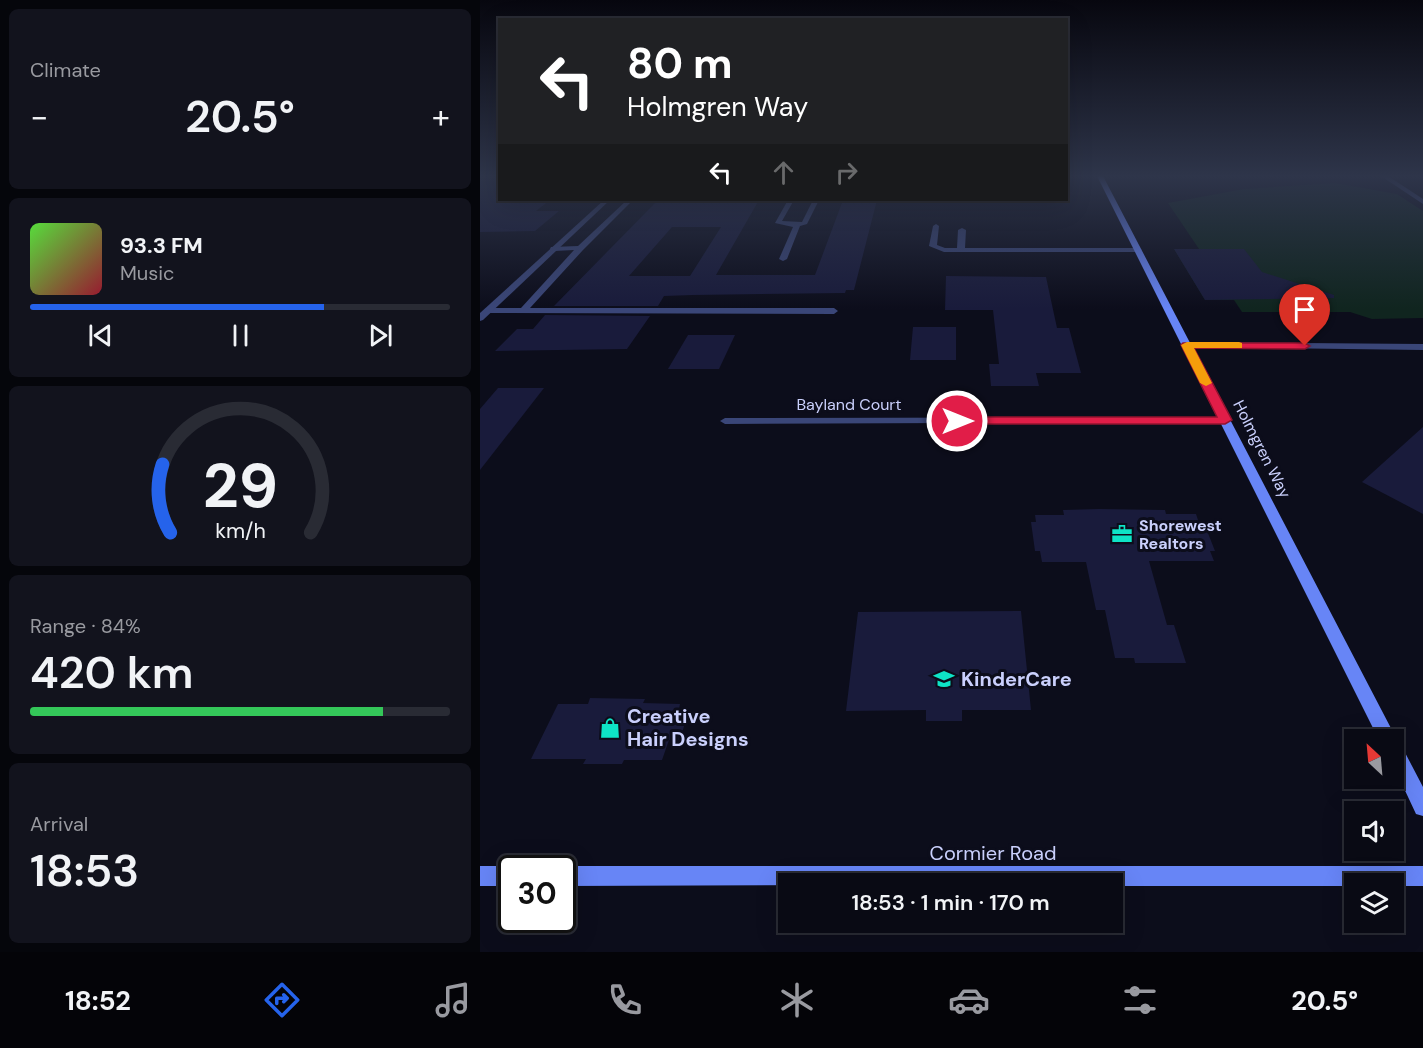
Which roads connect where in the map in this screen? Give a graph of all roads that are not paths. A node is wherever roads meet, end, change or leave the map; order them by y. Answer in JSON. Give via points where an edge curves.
{"nodes":[{"id":1,"x":585,"y":220,"type":"edge"},
{"id":2,"x":609,"y":220,"type":"edge"},
{"id":3,"x":779,"y":220,"type":"edge"},
{"id":4,"x":806,"y":220,"type":"edge"},
{"id":5,"x":1123,"y":220,"type":"edge"},
{"id":6,"x":797,"y":225,"type":"junction"},
{"id":7,"x":936,"y":226,"type":"dead end"},
{"id":8,"x":962,"y":230,"type":"dead end"},
{"id":9,"x":580,"y":248,"type":"junction"},
{"id":10,"x":554,"y":249,"type":"junction"},
{"id":11,"x":961,"y":250,"type":"junction"},
{"id":12,"x":1138,"y":250,"type":"junction"},
{"id":13,"x":783,"y":259,"type":"dead end"},
{"id":14,"x":488,"y":311,"type":"junction"},
{"id":15,"x":523,"y":311,"type":"junction"},
{"id":16,"x":834,"y":312,"type":"dead end"},
{"id":17,"x":480,"y":318,"type":"edge"},
{"id":18,"x":1187,"y":345,"type":"junction"},
{"id":19,"x":1423,"y":347,"type":"edge"},
{"id":20,"x":1225,"y":420,"type":"junction"},
{"id":21,"x":725,"y":421,"type":"dead end"},
{"id":22,"x":1382,"y":729,"type":"edge"},
{"id":23,"x":1404,"y":769,"type":"edge"},
{"id":24,"x":1423,"y":807,"type":"edge"},
{"id":25,"x":480,"y":876,"type":"edge"},
{"id":26,"x":498,"y":876,"type":"edge"},
{"id":27,"x":576,"y":876,"type":"edge"},
{"id":28,"x":1423,"y":876,"type":"edge"}],
"edges":[{"from":1,"to":10,"type":"street"},
{"from":2,"to":9,"type":"street"},
{"from":3,"to":6,"type":"street"},
{"from":4,"to":6,"type":"street"},
{"from":5,"to":12,"type":"street","name":"Holmgren Way"},
{"from":6,"to":13,"type":"street"},
{"from":7,"to":11,"type":"street","via":[[933,246]]},
{"from":8,"to":11,"type":"street"},
{"from":9,"to":10,"type":"street"},
{"from":9,"to":15,"type":"street"},
{"from":10,"to":14,"type":"street"},
{"from":11,"to":12,"type":"street"},
{"from":12,"to":18,"type":"street","name":"Holmgren Way"},
{"from":14,"to":15,"type":"street"},
{"from":14,"to":17,"type":"street"},
{"from":15,"to":16,"type":"street"},
{"from":18,"to":19,"type":"street"},
{"from":18,"to":20,"type":"street","name":"Holmgren Way"},
{"from":20,"to":21,"type":"street","name":"Bayland Court"},
{"from":20,"to":22,"type":"street","name":"Holmgren Way"},
{"from":23,"to":24,"type":"street"},
{"from":25,"to":26,"type":"street"},
{"from":27,"to":28,"type":"street","name":"Cormier Road"}]}
